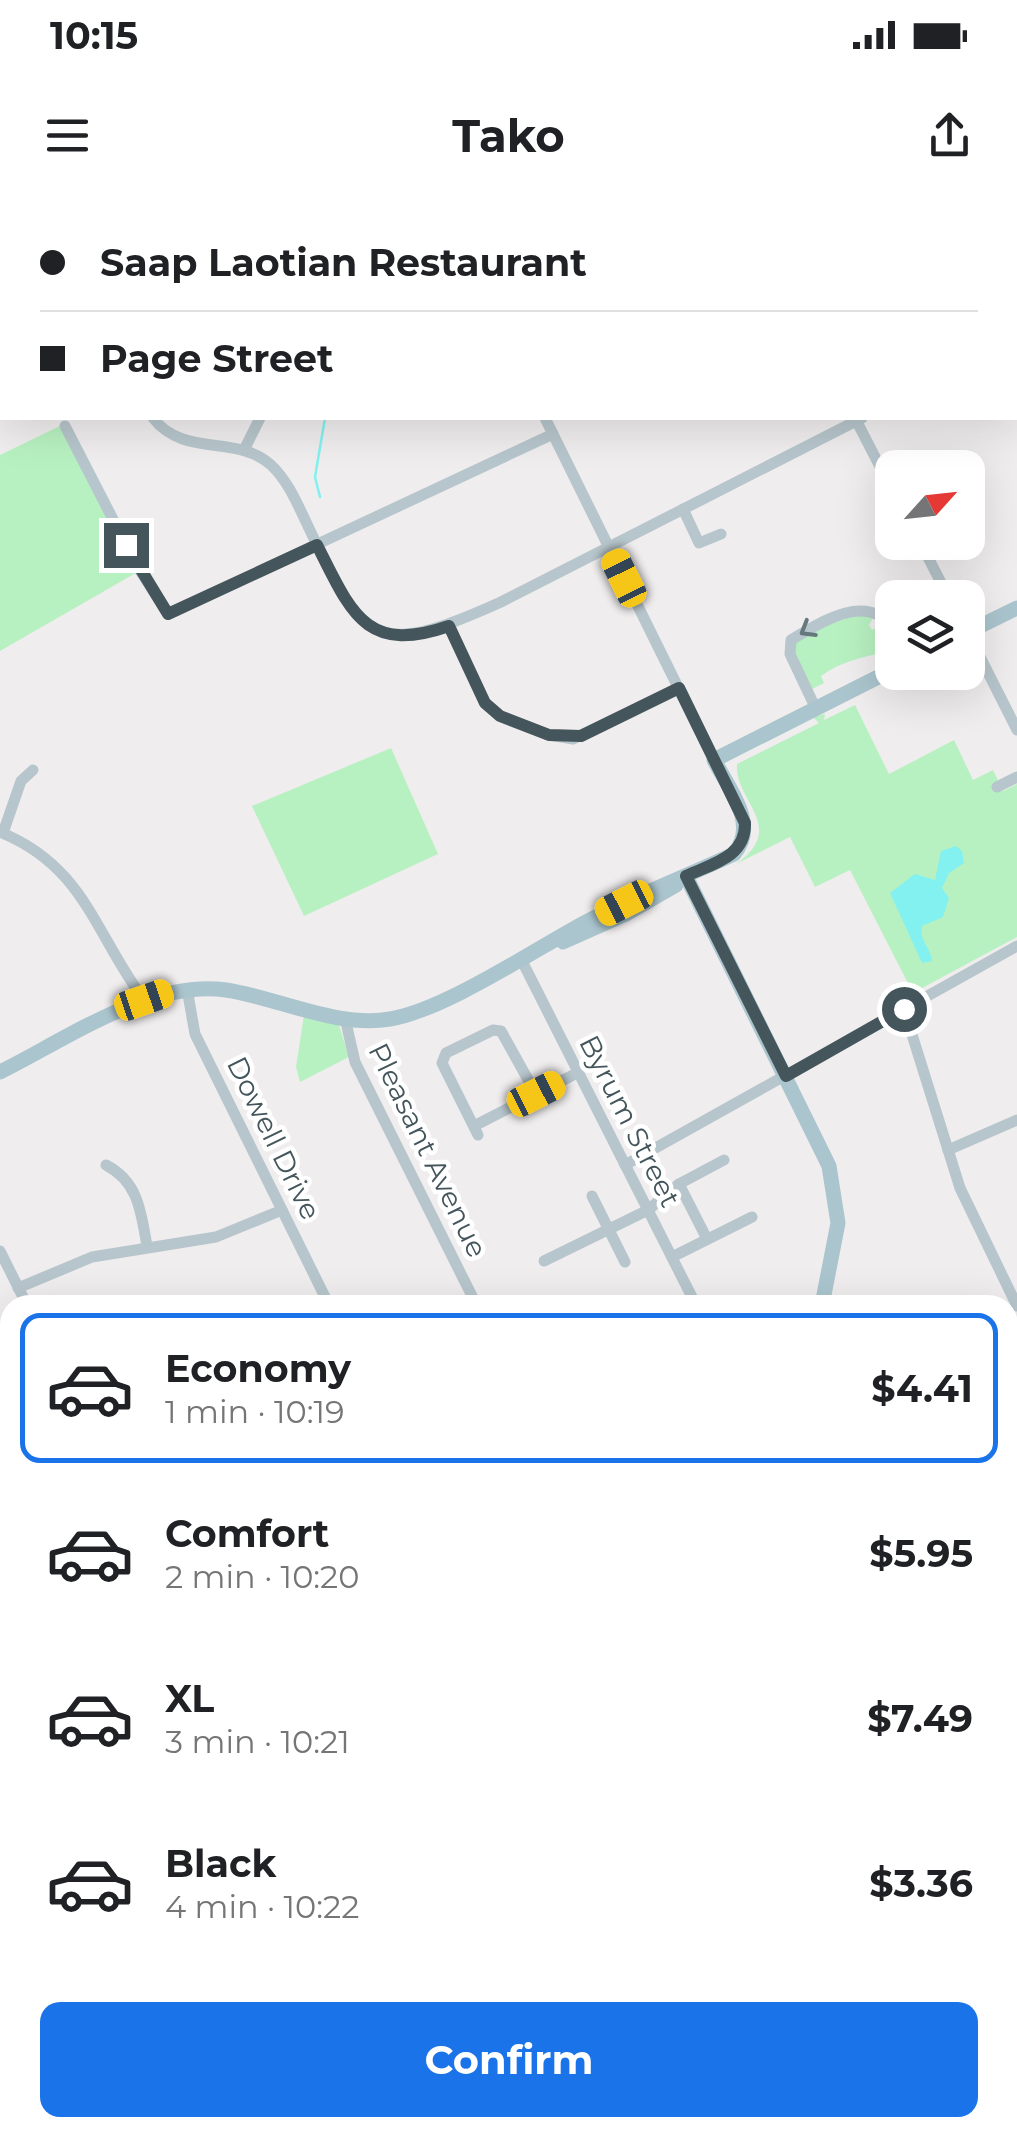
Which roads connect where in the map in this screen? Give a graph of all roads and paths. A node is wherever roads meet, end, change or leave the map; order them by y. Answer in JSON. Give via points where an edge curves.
{"nodes":[{"id":1,"x":155,"y":420,"type":"edge"},
{"id":2,"x":259,"y":420,"type":"edge"},
{"id":3,"x":545,"y":420,"type":"edge"},
{"id":4,"x":859,"y":420,"type":"edge"},
{"id":5,"x":841,"y":422,"type":"edge"},
{"id":6,"x":65,"y":426,"type":"dead end"},
{"id":7,"x":552,"y":434,"type":"junction"},
{"id":8,"x":244,"y":450,"type":"junction"},
{"id":9,"x":875,"y":453,"type":"edge"},
{"id":10,"x":682,"y":509,"type":"junction"},
{"id":11,"x":721,"y":534,"type":"dead end"},
{"id":12,"x":317,"y":545,"type":"junction"},
{"id":13,"x":608,"y":547,"type":"junction"},
{"id":14,"x":1017,"y":608,"type":"edge"},
{"id":15,"x":875,"y":614,"type":"edge"},
{"id":16,"x":985,"y":624,"type":"edge"},
{"id":17,"x":449,"y":626,"type":"junction"},
{"id":18,"x":985,"y":667,"type":"edge"},
{"id":19,"x":875,"y":679,"type":"edge"},
{"id":20,"x":679,"y":688,"type":"junction"},
{"id":21,"x":816,"y":709,"type":"junction"},
{"id":22,"x":1017,"y":730,"type":"edge"},
{"id":23,"x":714,"y":760,"type":"junction"},
{"id":24,"x":33,"y":770,"type":"dead end"},
{"id":25,"x":1017,"y":777,"type":"edge"},
{"id":26,"x":997,"y":787,"type":"dead end"},
{"id":27,"x":1,"y":832,"type":"edge"},
{"id":28,"x":684,"y":877,"type":"junction"},
{"id":29,"x":1017,"y":946,"type":"edge"},
{"id":30,"x":521,"y":959,"type":"junction"},
{"id":31,"x":187,"y":989,"type":"junction"},
{"id":32,"x":144,"y":1000,"type":"junction"},
{"id":33,"x":904,"y":1009,"type":"junction"},
{"id":34,"x":346,"y":1018,"type":"junction"},
{"id":35,"x":0,"y":1072,"type":"edge"},
{"id":36,"x":577,"y":1073,"type":"junction"},
{"id":37,"x":786,"y":1076,"type":"junction"},
{"id":38,"x":536,"y":1094,"type":"junction"},
{"id":39,"x":1017,"y":1120,"type":"edge"},
{"id":40,"x":948,"y":1150,"type":"junction"},
{"id":41,"x":724,"y":1160,"type":"dead end"},
{"id":42,"x":106,"y":1165,"type":"dead end"},
{"id":43,"x":625,"y":1166,"type":"junction"},
{"id":44,"x":679,"y":1184,"type":"junction"},
{"id":45,"x":592,"y":1196,"type":"dead end"},
{"id":46,"x":282,"y":1210,"type":"junction"},
{"id":47,"x":648,"y":1210,"type":"junction"},
{"id":48,"x":752,"y":1216,"type":"dead end"},
{"id":49,"x":608,"y":1230,"type":"junction"},
{"id":50,"x":707,"y":1239,"type":"junction"},
{"id":51,"x":147,"y":1246,"type":"junction"},
{"id":52,"x":0,"y":1251,"type":"edge"},
{"id":53,"x":672,"y":1257,"type":"junction"},
{"id":54,"x":544,"y":1261,"type":"dead end"},
{"id":55,"x":624,"y":1262,"type":"dead end"},
{"id":56,"x":18,"y":1288,"type":"junction"},
{"id":57,"x":22,"y":1295,"type":"edge"},
{"id":58,"x":325,"y":1295,"type":"edge"},
{"id":59,"x":471,"y":1295,"type":"edge"},
{"id":60,"x":691,"y":1295,"type":"edge"},
{"id":61,"x":824,"y":1295,"type":"edge"},
{"id":62,"x":1012,"y":1295,"type":"edge"},
{"id":63,"x":0,"y":1832,"type":"edge"},
{"id":64,"x":0,"y":1872,"type":"edge"}],
"edges":[{"from":1,"to":8,"type":"street","via":[[186,442]]},
{"from":2,"to":8,"type":"street"},
{"from":3,"to":7,"type":"street"},
{"from":4,"to":9,"type":"street"},
{"from":5,"to":10,"type":"street"},
{"from":6,"to":12,"type":"street","via":[[165,613]]},
{"from":7,"to":12,"type":"street"},
{"from":7,"to":13,"type":"street"},
{"from":8,"to":12,"type":"street","via":[[284,481]]},
{"from":10,"to":11,"type":"street","via":[[699,542]]},
{"from":10,"to":13,"type":"street"},
{"from":12,"to":17,"type":"street","via":[[348,604],[372,629],[407,637]]},
{"from":13,"to":17,"type":"street"},
{"from":13,"to":20,"type":"street"},
{"from":14,"to":16,"type":"main road"},
{"from":15,"to":21,"type":"street","one_way":true,"via":[[826,618],[790,640]]},
{"from":17,"to":20,"type":"street","via":[[485,703],[549,735],[581,736]]},
{"from":18,"to":22,"type":"street"},
{"from":19,"to":21,"type":"main road"},
{"from":20,"to":23,"type":"street"},
{"from":21,"to":23,"type":"main road"},
{"from":23,"to":28,"type":"main road","via":[[743,816],[745,838],[734,854]]},
{"from":24,"to":27,"type":"street","via":[[20,781]]},
{"from":25,"to":26,"type":"street"},
{"from":27,"to":32,"type":"street","via":[[60,867]]},
{"from":28,"to":30,"type":"main road"},
{"from":28,"to":37,"type":"main road"},
{"from":29,"to":33,"type":"street"},
{"from":30,"to":34,"type":"main road","via":[[416,1012],[388,1020]]},
{"from":30,"to":36,"type":"street","name":"Byrum Street"},
{"from":31,"to":32,"type":"main road"},
{"from":31,"to":34,"type":"main road","via":[[238,992]]},
{"from":31,"to":46,"type":"street","name":"Dowell Drive","via":[[195,1034]]},
{"from":32,"to":35,"type":"main road"},
{"from":33,"to":37,"type":"street"},
{"from":33,"to":40,"type":"street"},
{"from":34,"to":59,"type":"street","name":"Pleasant Avenue","via":[[354,1062]]},
{"from":36,"to":38,"type":"street"},
{"from":36,"to":43,"type":"street","name":"Byrum Street"},
{"from":37,"to":43,"type":"street"},
{"from":37,"to":61,"type":"main road","via":[[829,1166],[837,1210]]},
{"from":38,"to":38,"type":"street","via":[[501,1031],[446,1053],[442,1063],[476,1130]]},
{"from":39,"to":40,"type":"street"},
{"from":40,"to":62,"type":"street"},
{"from":41,"to":44,"type":"street"},
{"from":42,"to":51,"type":"street","via":[[135,1193]]},
{"from":43,"to":47,"type":"street","name":"Byrum Street"},
{"from":44,"to":47,"type":"street"},
{"from":44,"to":50,"type":"street"},
{"from":45,"to":49,"type":"street"},
{"from":46,"to":51,"type":"street","via":[[216,1237]]},
{"from":46,"to":58,"type":"street","name":"Dowell Drive"},
{"from":47,"to":49,"type":"street"},
{"from":47,"to":53,"type":"street","name":"Byrum Street"},
{"from":48,"to":50,"type":"street"},
{"from":49,"to":54,"type":"street"},
{"from":49,"to":55,"type":"street"},
{"from":50,"to":53,"type":"street"},
{"from":51,"to":56,"type":"street","via":[[79,1261]]},
{"from":52,"to":56,"type":"street"},
{"from":53,"to":60,"type":"street","name":"Byrum Street"},
{"from":56,"to":57,"type":"street"},
{"from":63,"to":64,"type":"street"}]}
